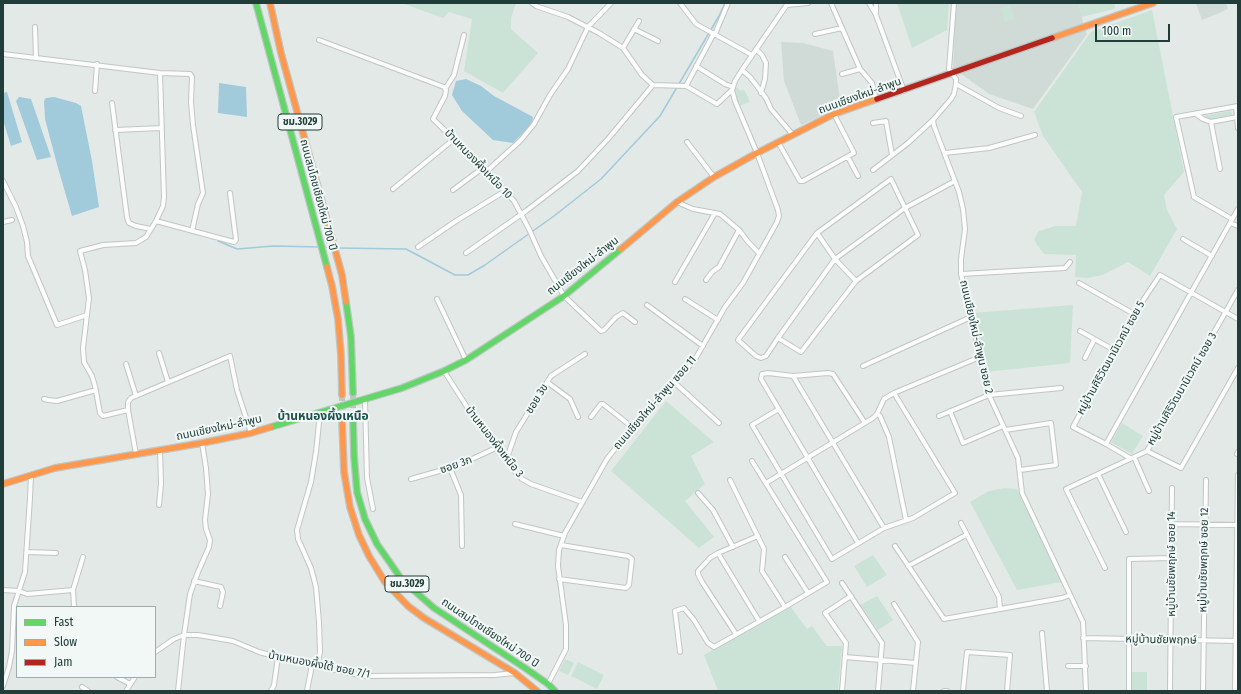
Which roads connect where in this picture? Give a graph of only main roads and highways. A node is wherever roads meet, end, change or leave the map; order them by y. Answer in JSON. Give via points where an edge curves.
{"nodes":[{"id":1,"x":256,"y":3,"type":"edge"},
{"id":2,"x":270,"y":3,"type":"edge"},
{"id":3,"x":1153,"y":3,"type":"edge"},
{"id":4,"x":353,"y":393,"type":"tunnel mouth"},
{"id":5,"x":342,"y":395,"type":"tunnel mouth"},
{"id":6,"x":353,"y":416,"type":"tunnel mouth"},
{"id":7,"x":342,"y":419,"type":"tunnel mouth"},
{"id":8,"x":3,"y":484,"type":"edge"},
{"id":9,"x":537,"y":691,"type":"edge"},
{"id":10,"x":554,"y":691,"type":"edge"}],
"edges":[{"from":1,"to":5,"type":"main road","name":"ถนนสมโภชเชียงใหม่ 700 ปี","number":"ชม.3029","via":[[332,286],[338,319]]},
{"from":2,"to":4,"type":"main road","name":"ถนนสมโภชเชียงใหม่ 700 ปี","number":"ชม.3029","via":[[281,53],[342,275],[352,337]]},
{"from":3,"to":8,"type":"main road","name":"ถนนเชียงใหม่-ลำพูน","via":[[834,114],[778,142],[714,177],[677,202],[564,296],[466,360],[444,371],[365,400],[251,433],[55,468]]},
{"from":6,"to":10,"type":"main road","name":"ถนนสมโภชเชียงใหม่ 700 ปี","number":"ชม.3029","via":[[357,492],[365,519],[388,562],[402,580],[434,608],[525,668]]},
{"from":7,"to":9,"type":"main road","name":"ถนนสมโภชเชียงใหม่ 700 ปี","number":"ชม.3029","via":[[344,472],[350,507],[359,535],[385,582],[408,606],[424,618],[515,673]]}]}
